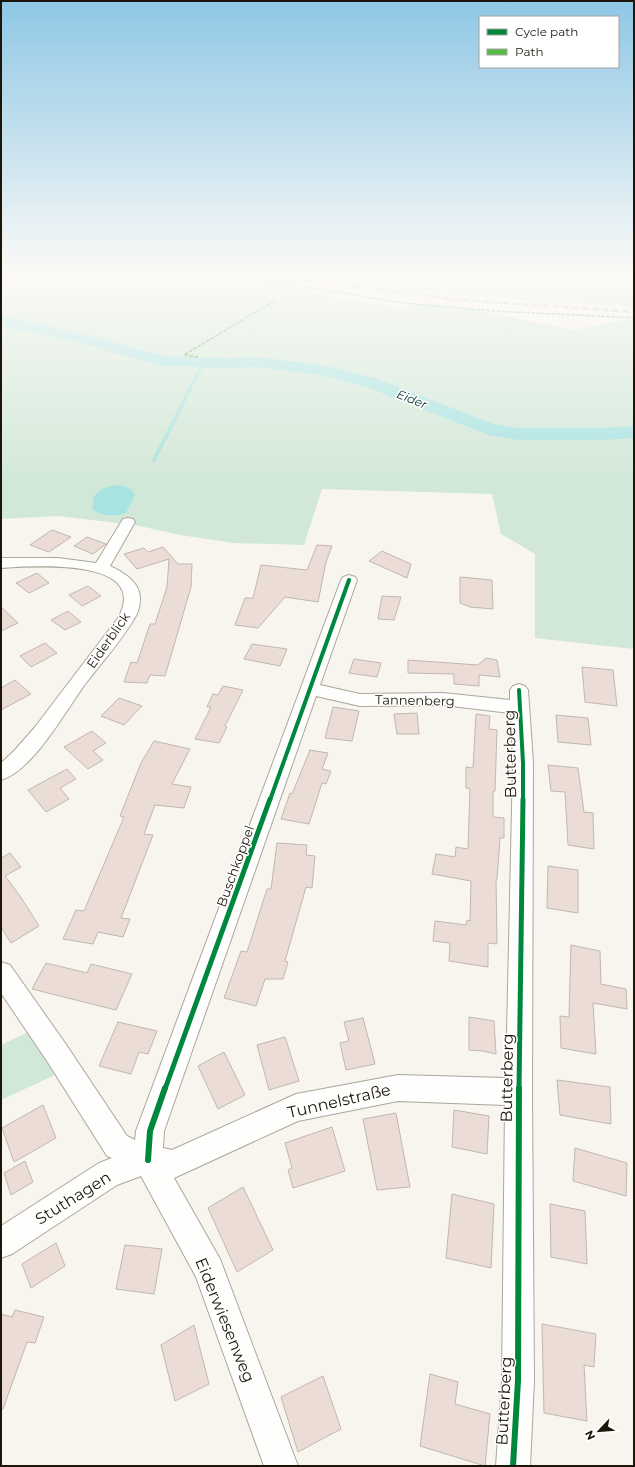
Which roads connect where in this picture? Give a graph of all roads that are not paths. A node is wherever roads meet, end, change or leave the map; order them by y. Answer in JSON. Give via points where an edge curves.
{"nodes":[{"id":1,"x":128,"y":522,"type":"dead end"},
{"id":2,"x":1,"y":563,"type":"edge"},
{"id":3,"x":101,"y":568,"type":"junction"},
{"id":4,"x":349,"y":580,"type":"dead end"},
{"id":5,"x":309,"y":688,"type":"junction"},
{"id":6,"x":520,"y":699,"type":"joint"},
{"id":7,"x":1,"y":773,"type":"edge"},
{"id":8,"x":1,"y":973,"type":"edge"},
{"id":9,"x":519,"y":1092,"type":"junction"},
{"id":10,"x":148,"y":1160,"type":"junction"},
{"id":11,"x":1,"y":1243,"type":"edge"},
{"id":12,"x":281,"y":1466,"type":"edge"},
{"id":13,"x":513,"y":1466,"type":"edge"}],
"edges":[{"from":1,"to":3,"type":"street"},
{"from":2,"to":3,"type":"street","name":"Eiderblick","via":[[66,562]]},
{"from":3,"to":7,"type":"street","name":"Eiderblick","via":[[118,575],[127,584],[132,594],[127,617],[23,755]]},
{"from":4,"to":5,"type":"street","name":"Buschkoppel"},
{"from":5,"to":6,"type":"street","name":"Tannenberg","via":[[360,700]]},
{"from":5,"to":10,"type":"street","name":"Buschkoppel","via":[[150,1132]]},
{"from":6,"to":9,"type":"street","name":"Butterberg","via":[[523,763]]},
{"from":8,"to":10,"type":"street","via":[[117,1146]]},
{"from":9,"to":10,"type":"street","name":"Tunnelstraße","via":[[398,1088],[296,1108],[173,1164]]},
{"from":9,"to":13,"type":"street","name":"Butterberg","via":[[518,1380]]},
{"from":10,"to":11,"type":"street","name":"Stuthagen","via":[[109,1173]]},
{"from":10,"to":12,"type":"street","name":"Eiderwiesenweg","via":[[209,1270]]}]}
